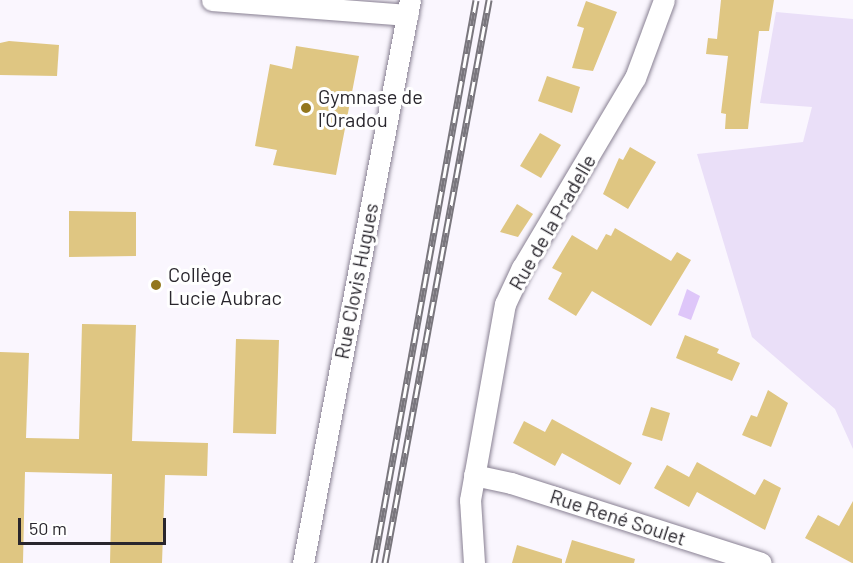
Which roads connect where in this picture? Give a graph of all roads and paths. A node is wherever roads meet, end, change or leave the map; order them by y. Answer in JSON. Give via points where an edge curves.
{"nodes":[{"id":1,"x":212,"y":0,"type":"edge"},
{"id":2,"x":664,"y":0,"type":"edge"},
{"id":3,"x":409,"y":7,"type":"edge"},
{"id":4,"x":474,"y":475,"type":"junction"},
{"id":5,"x":711,"y":555,"type":"edge"},
{"id":6,"x":303,"y":563,"type":"edge"},
{"id":7,"x":474,"y":563,"type":"edge"},
{"id":8,"x":761,"y":563,"type":"edge"}],
"edges":[{"from":1,"to":3,"type":"street"},
{"from":2,"to":4,"type":"street","name":"Rue de la Pradelle","via":[[635,78],[513,286],[499,328]]},
{"from":3,"to":6,"type":"street","name":"Rue Clovis Hugues"},
{"from":4,"to":5,"type":"street","name":"Rue René Soulet","via":[[511,483]]},
{"from":4,"to":7,"type":"street","name":"Rue de la Pradelle","via":[[470,500]]},
{"from":5,"to":8,"type":"street","name":"Rue René Soulet"}]}
